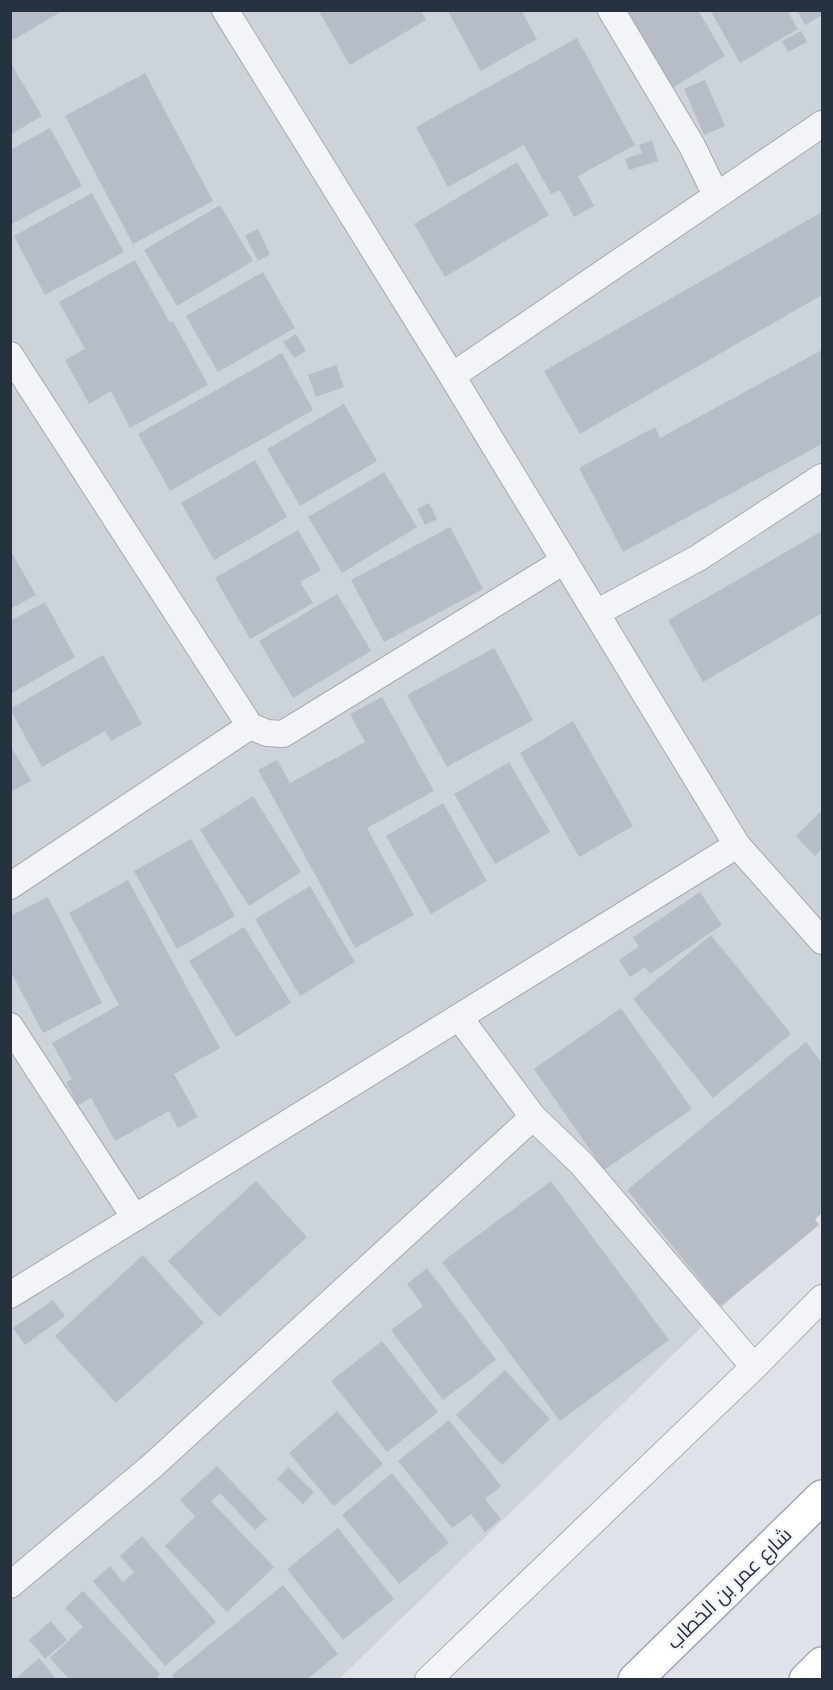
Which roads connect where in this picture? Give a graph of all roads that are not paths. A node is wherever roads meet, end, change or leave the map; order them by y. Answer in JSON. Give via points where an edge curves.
{"nodes":[{"id":1,"x":225,"y":10,"type":"edge"},
{"id":2,"x":610,"y":10,"type":"edge"},
{"id":3,"x":822,"y":124,"type":"edge"},
{"id":4,"x":716,"y":195,"type":"junction"},
{"id":5,"x":10,"y":355,"type":"edge"},
{"id":6,"x":452,"y":376,"type":"junction"},
{"id":7,"x":822,"y":477,"type":"edge"},
{"id":8,"x":564,"y":561,"type":"junction"},
{"id":9,"x":596,"y":613,"type":"junction"},
{"id":10,"x":250,"y":726,"type":"junction"},
{"id":11,"x":737,"y":845,"type":"junction"},
{"id":12,"x":10,"y":886,"type":"edge"},
{"id":13,"x":822,"y":941,"type":"edge"},
{"id":14,"x":459,"y":1017,"type":"junction"},
{"id":15,"x":10,"y":1026,"type":"edge"},
{"id":16,"x":533,"y":1117,"type":"junction"},
{"id":17,"x":135,"y":1218,"type":"junction"},
{"id":18,"x":10,"y":1295,"type":"edge"},
{"id":19,"x":822,"y":1298,"type":"edge"},
{"id":20,"x":754,"y":1367,"type":"junction"},
{"id":21,"x":822,"y":1497,"type":"edge"},
{"id":22,"x":10,"y":1585,"type":"edge"},
{"id":23,"x":822,"y":1664,"type":"edge"},
{"id":24,"x":428,"y":1680,"type":"edge"},
{"id":25,"x":635,"y":1680,"type":"edge"},
{"id":26,"x":806,"y":1680,"type":"edge"}],
"edges":[{"from":1,"to":6,"type":"street"},
{"from":2,"to":4,"type":"street","via":[[692,146]]},
{"from":3,"to":4,"type":"street"},
{"from":4,"to":6,"type":"street"},
{"from":5,"to":10,"type":"street"},
{"from":6,"to":8,"type":"street"},
{"from":7,"to":9,"type":"street","via":[[698,558]]},
{"from":8,"to":9,"type":"street"},
{"from":8,"to":10,"type":"street","via":[[283,734]]},
{"from":9,"to":11,"type":"street"},
{"from":10,"to":12,"type":"street"},
{"from":11,"to":13,"type":"street"},
{"from":11,"to":14,"type":"street"},
{"from":14,"to":16,"type":"street"},
{"from":14,"to":17,"type":"street"},
{"from":15,"to":17,"type":"street"},
{"from":16,"to":20,"type":"street","via":[[581,1163]]},
{"from":16,"to":22,"type":"street","via":[[151,1467]]},
{"from":17,"to":18,"type":"street"},
{"from":19,"to":20,"type":"street"},
{"from":20,"to":24,"type":"street"},
{"from":21,"to":25,"type":"main road","name":"شارع عمر بن الخطاب"},
{"from":23,"to":26,"type":"main road"}]}
